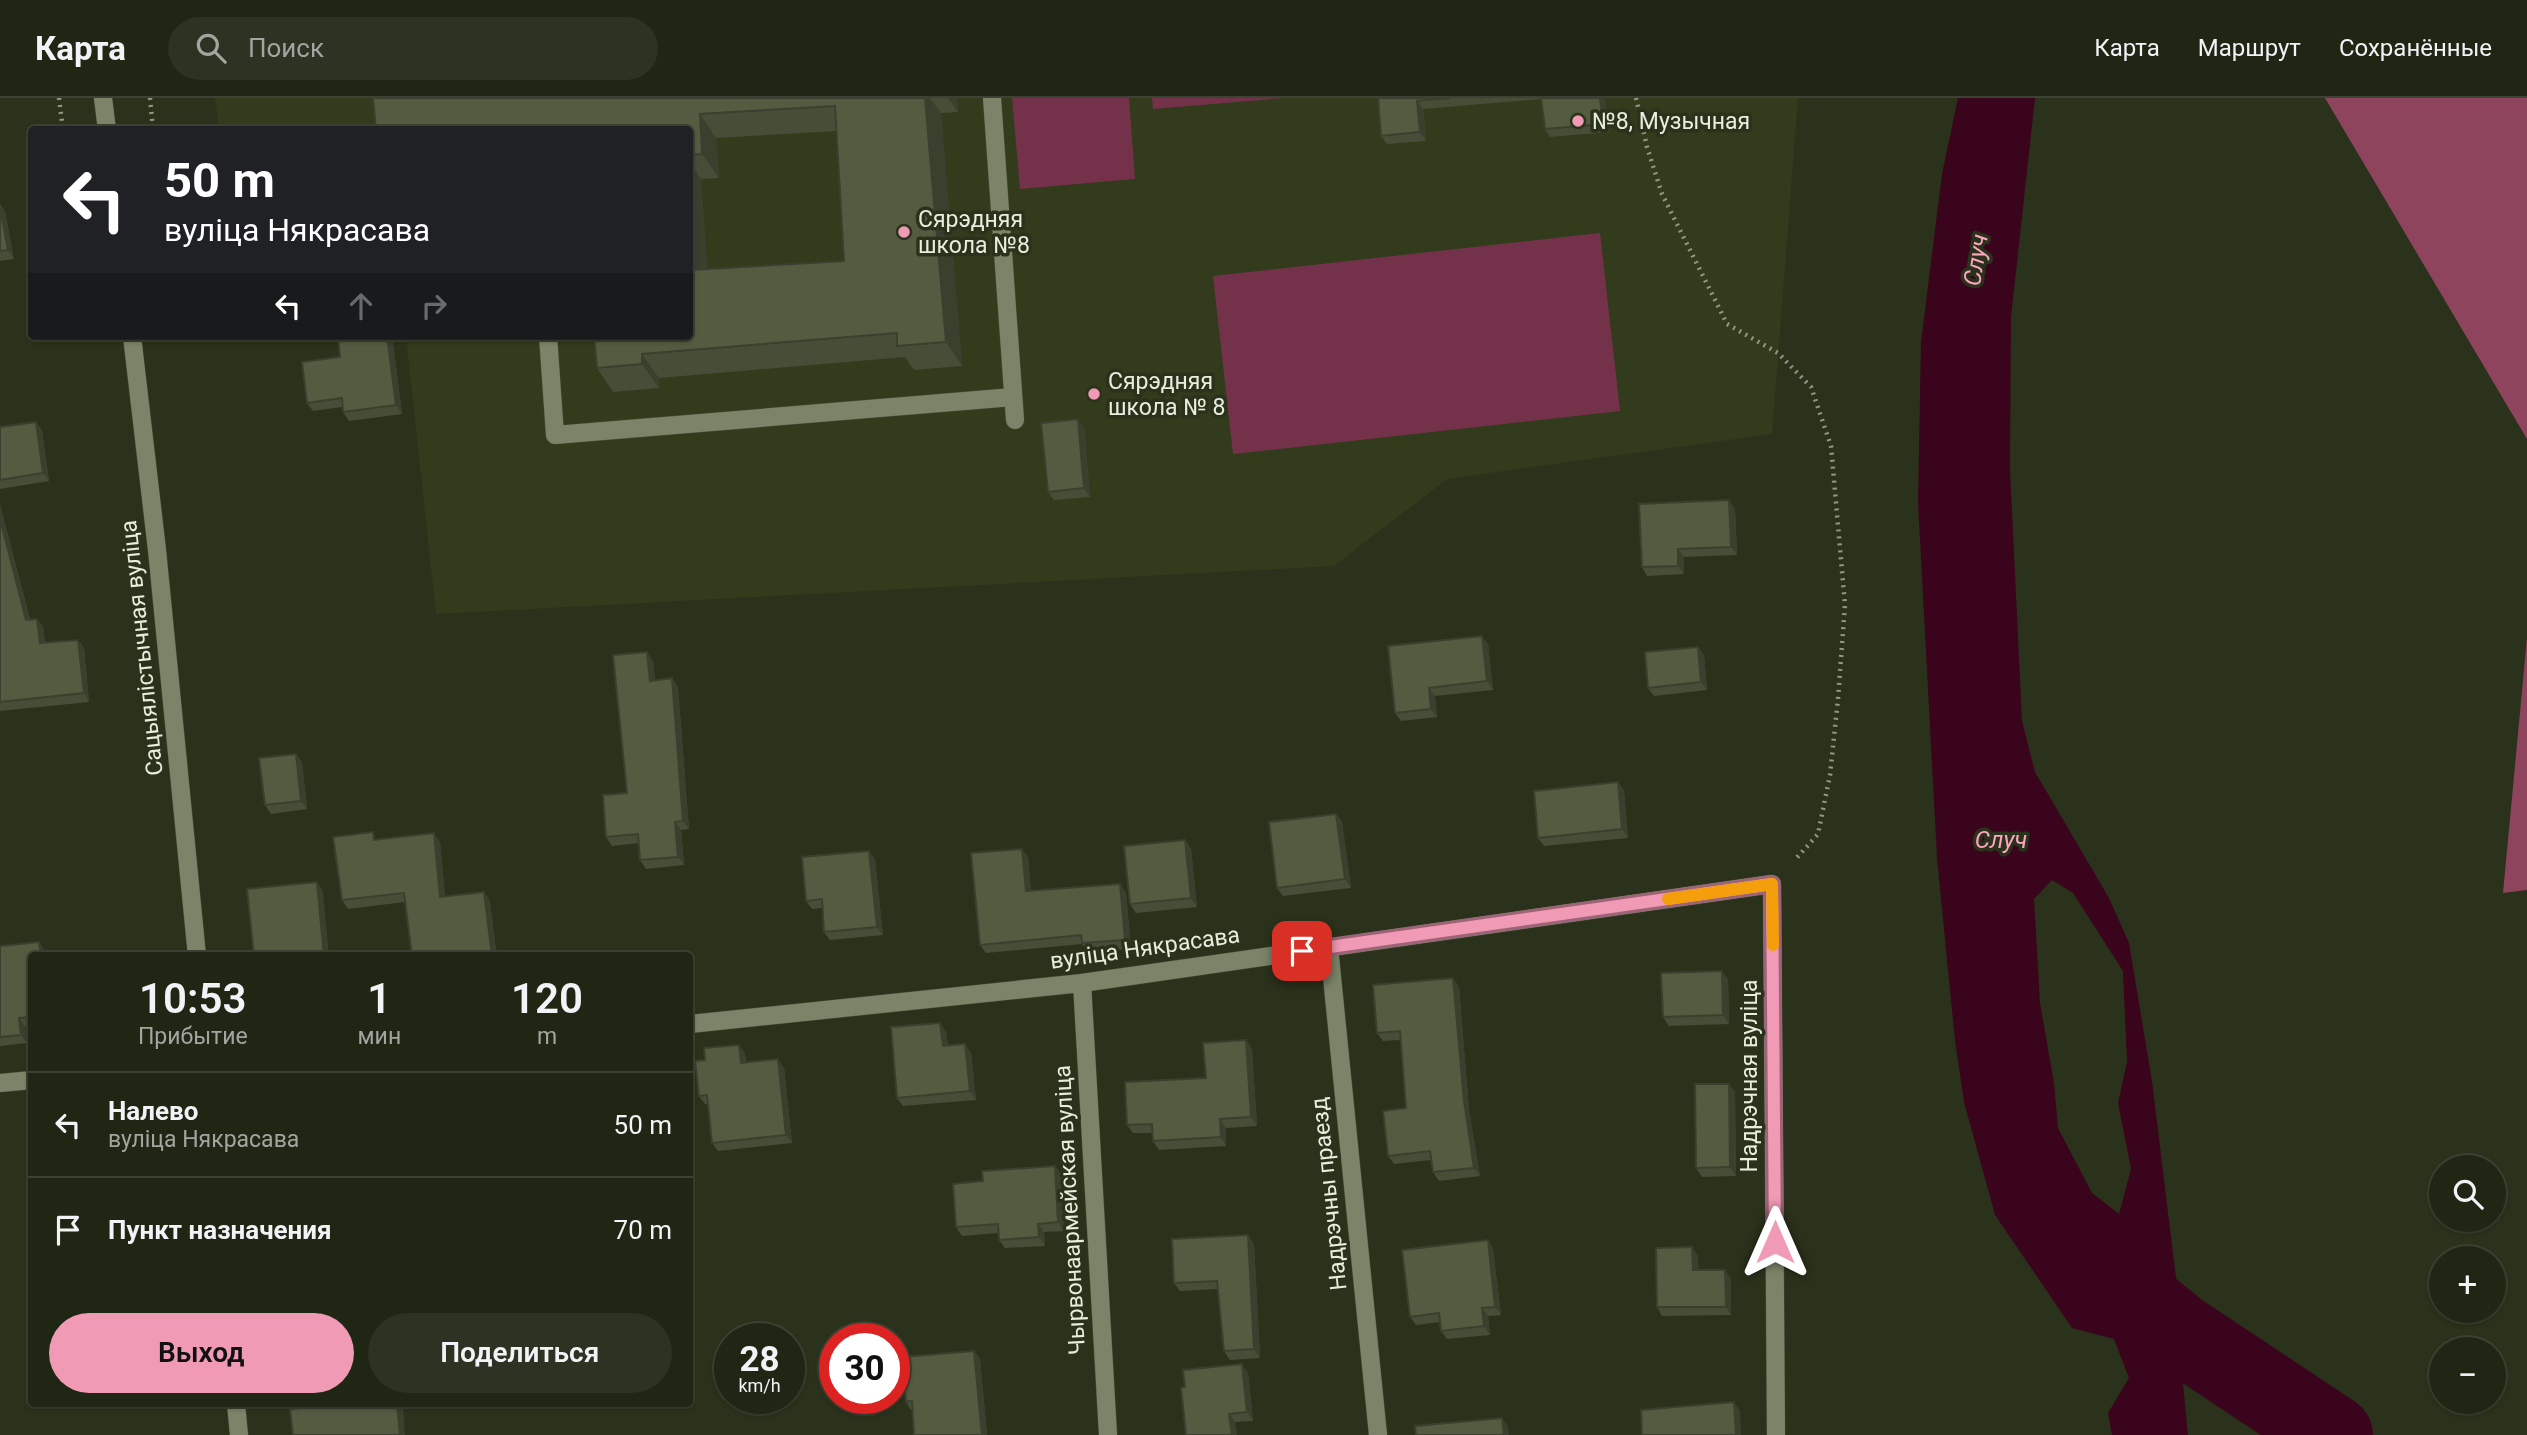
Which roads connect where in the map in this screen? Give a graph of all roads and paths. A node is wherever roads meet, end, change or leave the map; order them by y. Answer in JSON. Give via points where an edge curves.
{"nodes":[{"id":1,"x":60,"y":98,"type":"edge"},
{"id":2,"x":103,"y":98,"type":"edge"},
{"id":3,"x":150,"y":98,"type":"edge"},
{"id":4,"x":992,"y":98,"type":"edge"},
{"id":5,"x":1636,"y":98,"type":"edge"},
{"id":6,"x":63,"y":126,"type":"edge"},
{"id":7,"x":106,"y":126,"type":"edge"},
{"id":8,"x":153,"y":126,"type":"edge"},
{"id":9,"x":132,"y":340,"type":"edge"},
{"id":10,"x":548,"y":340,"type":"edge"},
{"id":11,"x":1013,"y":397,"type":"junction"},
{"id":12,"x":1016,"y":421,"type":"dead end"},
{"id":13,"x":1772,"y":884,"type":"junction"},
{"id":14,"x":1329,"y":947,"type":"junction"},
{"id":15,"x":197,"y":952,"type":"edge"},
{"id":16,"x":1082,"y":983,"type":"junction"},
{"id":17,"x":693,"y":1024,"type":"edge"},
{"id":18,"x":28,"y":1080,"type":"edge"},
{"id":19,"x":0,"y":1083,"type":"edge"},
{"id":20,"x":236,"y":1407,"type":"edge"},
{"id":21,"x":239,"y":1435,"type":"edge"},
{"id":22,"x":1108,"y":1435,"type":"edge"},
{"id":23,"x":1378,"y":1435,"type":"edge"},
{"id":24,"x":1776,"y":1435,"type":"edge"}],
"edges":[{"from":1,"to":6,"type":"path"},
{"from":2,"to":7,"type":"street"},
{"from":3,"to":8,"type":"path"},
{"from":4,"to":11,"type":"street"},
{"from":5,"to":13,"type":"path","via":[[1662,194],[1727,324],[1779,353],[1811,387],[1831,446],[1845,605],[1830,775],[1818,834]]},
{"from":9,"to":15,"type":"street","name":"Сацыялістычная вуліца"},
{"from":10,"to":11,"type":"street","via":[[555,435]]},
{"from":11,"to":12,"type":"street"},
{"from":13,"to":14,"type":"street","name":"вуліца Някрасава"},
{"from":13,"to":24,"type":"street","name":"Надрэчная вуліца"},
{"from":14,"to":16,"type":"street","name":"вуліца Някрасава"},
{"from":14,"to":23,"type":"street","name":"Надрэчны праезд"},
{"from":16,"to":17,"type":"street","name":"вуліца Някрасава"},
{"from":16,"to":22,"type":"street","name":"Чырвонаармейская вуліца"},
{"from":18,"to":19,"type":"street"},
{"from":20,"to":21,"type":"street"}]}
